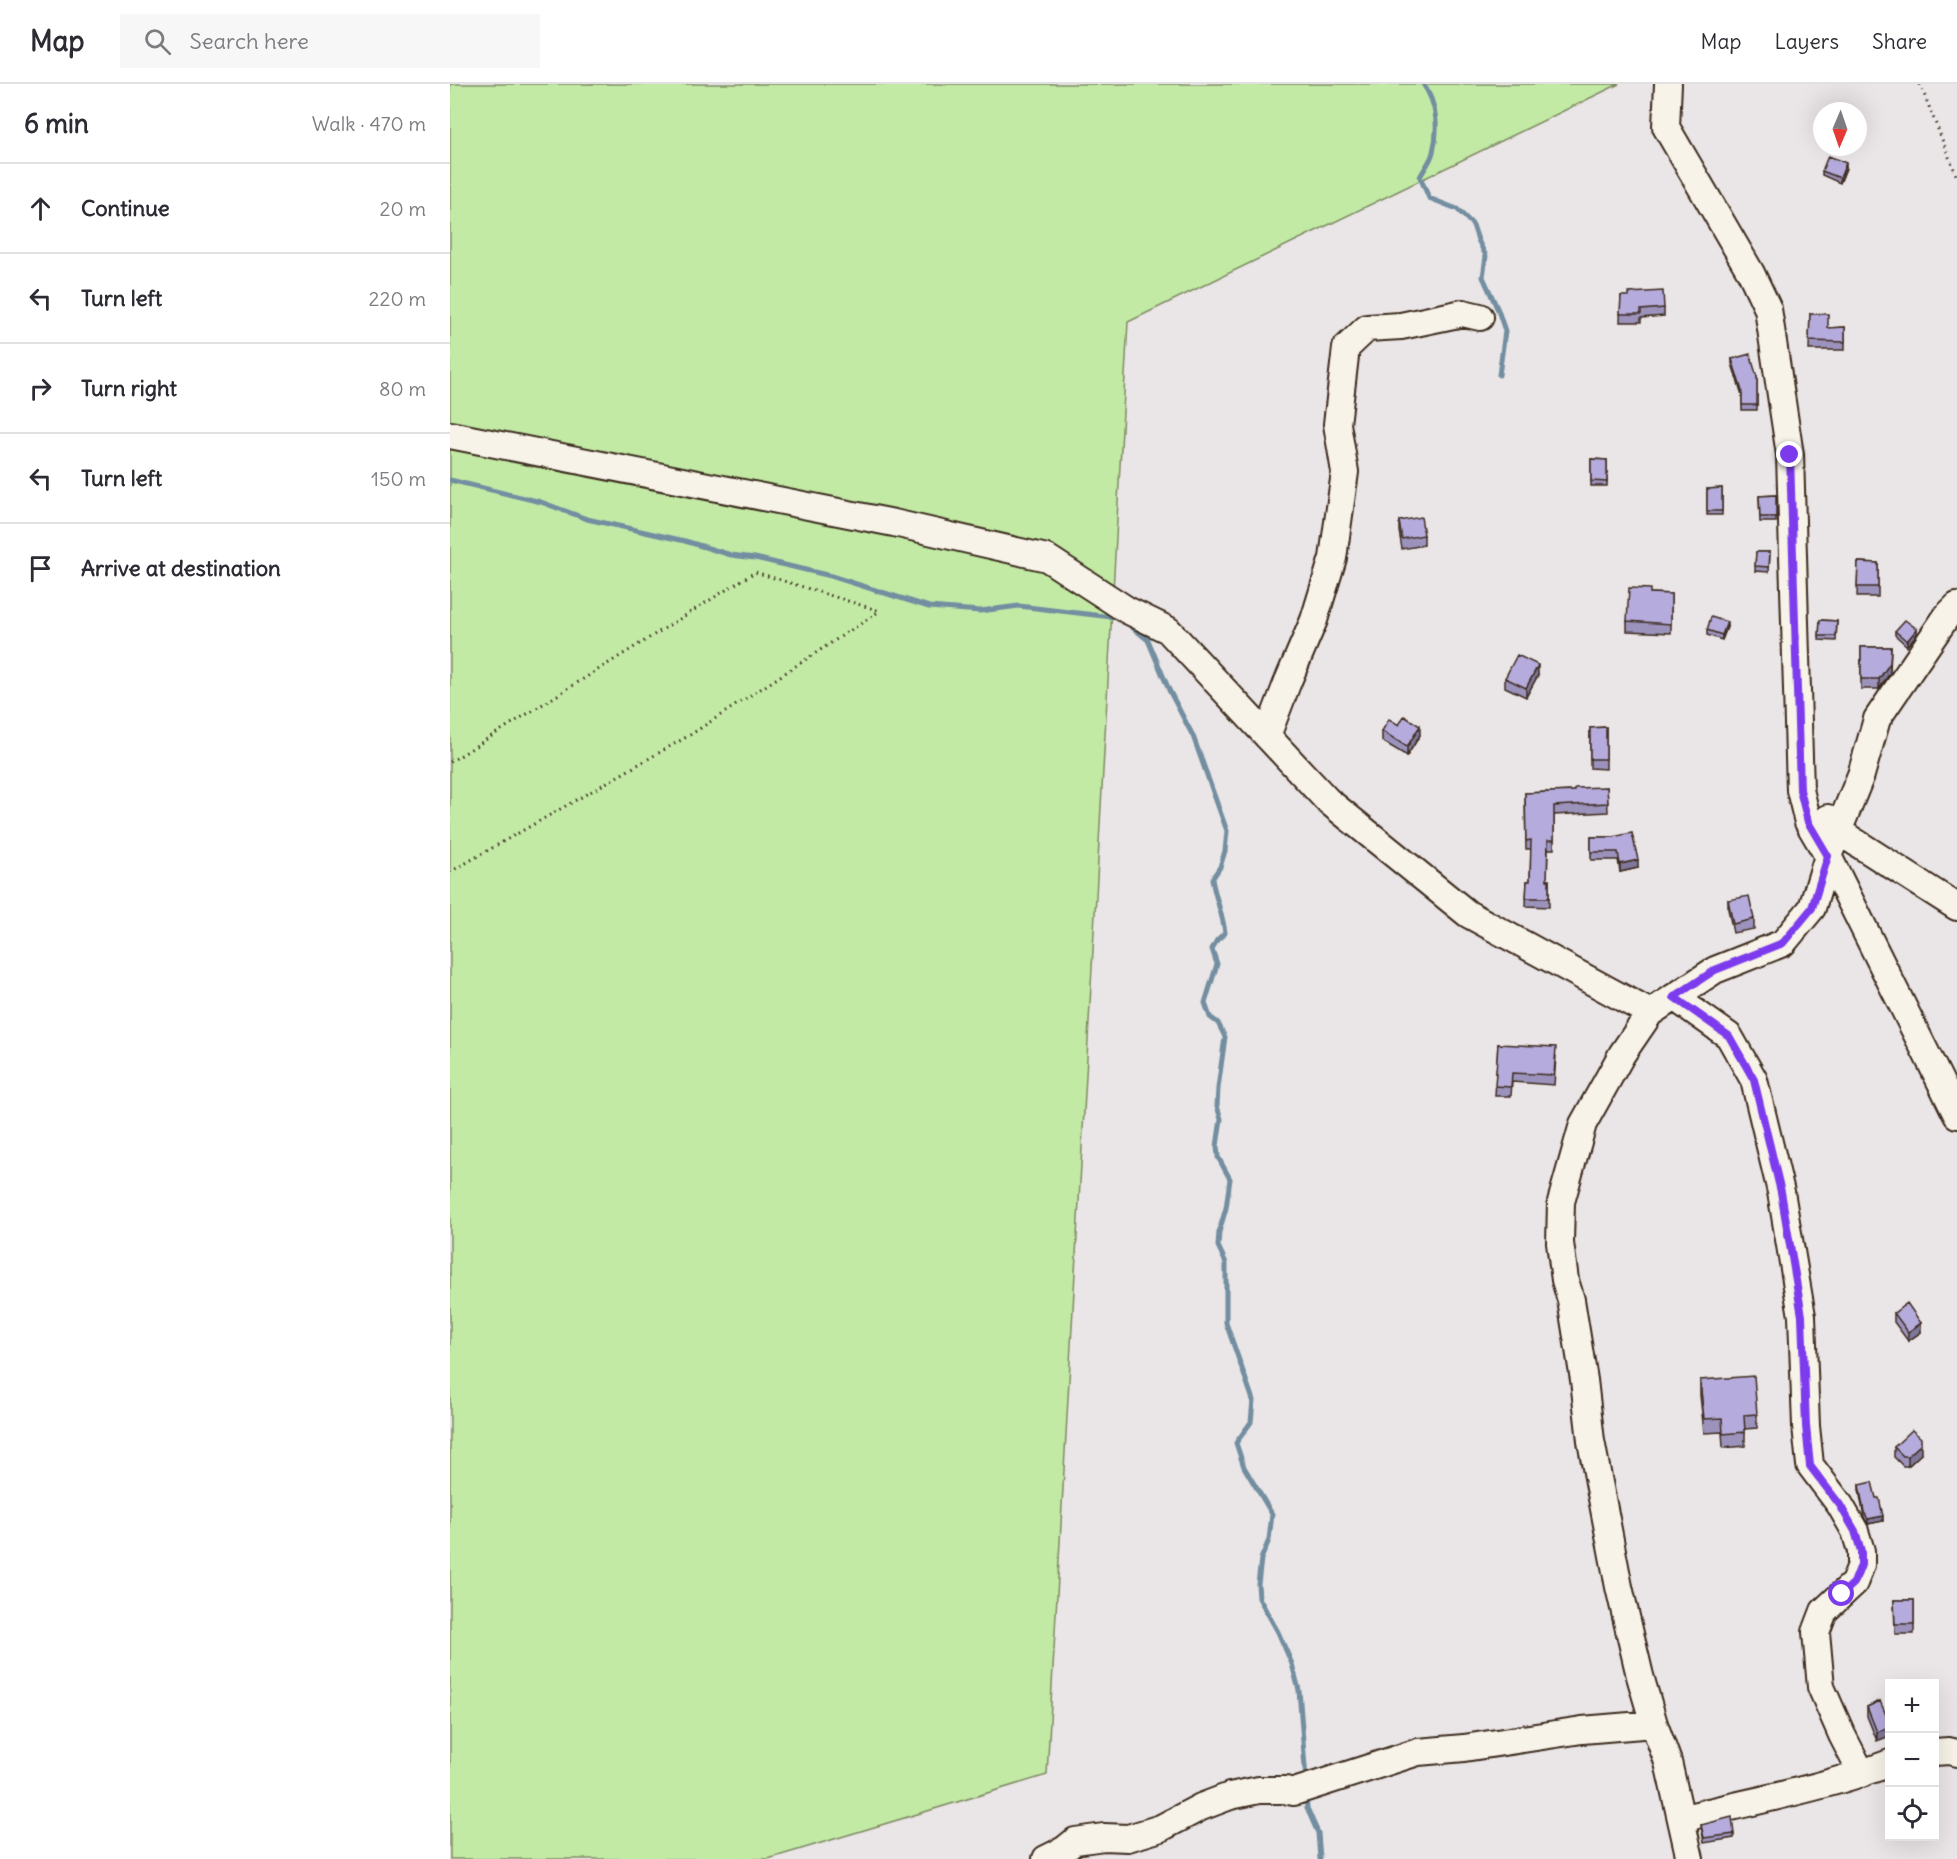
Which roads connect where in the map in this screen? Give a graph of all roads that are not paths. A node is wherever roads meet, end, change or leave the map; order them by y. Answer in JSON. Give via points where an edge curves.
{"nodes":[{"id":1,"x":1668,"y":84,"type":"edge"},
{"id":2,"x":1480,"y":317,"type":"dead end"},
{"id":3,"x":450,"y":435,"type":"edge"},
{"id":4,"x":1957,"y":606,"type":"edge"},
{"id":5,"x":1267,"y":736,"type":"junction"},
{"id":6,"x":1800,"y":790,"type":"junction"},
{"id":7,"x":1838,"y":831,"type":"junction"},
{"id":8,"x":1828,"y":856,"type":"junction"},
{"id":9,"x":1957,"y":907,"type":"edge"},
{"id":10,"x":1674,"y":997,"type":"junction"},
{"id":11,"x":1650,"y":1013,"type":"junction"},
{"id":12,"x":1957,"y":1115,"type":"edge"},
{"id":13,"x":1654,"y":1724,"type":"junction"},
{"id":14,"x":1939,"y":1752,"type":"edge"},
{"id":15,"x":1957,"y":1753,"type":"edge"},
{"id":16,"x":1885,"y":1765,"type":"edge"},
{"id":17,"x":1862,"y":1774,"type":"junction"},
{"id":18,"x":1681,"y":1819,"type":"junction"},
{"id":19,"x":1046,"y":1859,"type":"edge"},
{"id":20,"x":1690,"y":1859,"type":"edge"}],
"edges":[{"from":1,"to":6,"type":"street","via":[[1666,127],[1768,309],[1790,455]]},
{"from":2,"to":5,"type":"street","via":[[1463,313],[1401,326],[1367,328],[1346,348],[1336,424],[1345,472],[1333,558],[1314,620]]},
{"from":3,"to":5,"type":"street","via":[[1047,558],[1127,610],[1168,630]]},
{"from":4,"to":7,"type":"street","via":[[1877,718],[1861,775]]},
{"from":5,"to":11,"type":"street","via":[[1327,800],[1468,914]]},
{"from":6,"to":7,"type":"street"},
{"from":6,"to":8,"type":"street","via":[[1808,822]]},
{"from":7,"to":8,"type":"street"},
{"from":7,"to":9,"type":"street"},
{"from":8,"to":10,"type":"street","via":[[1812,908],[1783,943],[1715,970]]},
{"from":8,"to":12,"type":"street"},
{"from":10,"to":11,"type":"street"},
{"from":10,"to":17,"type":"street","via":[[1729,1036],[1754,1080],[1779,1180],[1802,1316],[1810,1466],[1840,1505],[1861,1551],[1854,1583],[1824,1611],[1816,1632],[1821,1687]]},
{"from":11,"to":13,"type":"street","via":[[1583,1124],[1561,1202],[1560,1243],[1619,1587]]},
{"from":13,"to":18,"type":"street","via":[[1668,1762]]},
{"from":13,"to":19,"type":"street","via":[[1418,1752],[1294,1792],[1260,1790],[1230,1796],[1161,1828],[1128,1838],[1076,1841]]},
{"from":14,"to":15,"type":"street"},
{"from":16,"to":17,"type":"street"},
{"from":17,"to":18,"type":"street"},
{"from":18,"to":20,"type":"street"}]}
